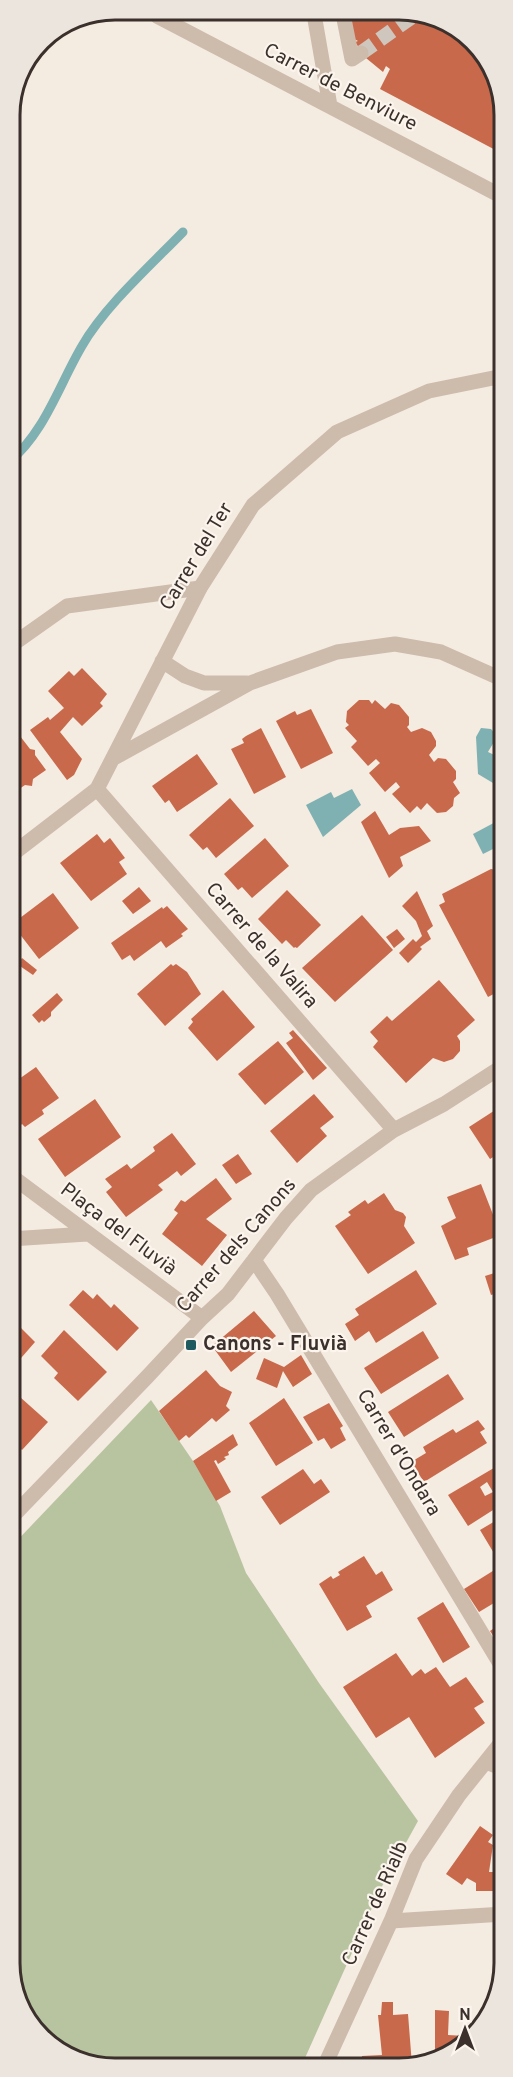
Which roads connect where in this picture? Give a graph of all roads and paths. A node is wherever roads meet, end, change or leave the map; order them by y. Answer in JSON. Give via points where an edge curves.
{"nodes":[{"id":1,"x":164,"y":20,"type":"edge"},
{"id":2,"x":315,"y":20,"type":"edge"},
{"id":3,"x":344,"y":20,"type":"edge"},
{"id":4,"x":361,"y":53,"type":"dead end"},
{"id":5,"x":330,"y":106,"type":"junction"},
{"id":6,"x":494,"y":192,"type":"edge"},
{"id":7,"x":494,"y":378,"type":"edge"},
{"id":8,"x":200,"y":588,"type":"junction"},
{"id":9,"x":20,"y":639,"type":"edge"},
{"id":10,"x":162,"y":661,"type":"junction"},
{"id":11,"x":494,"y":676,"type":"edge"},
{"id":12,"x":250,"y":683,"type":"junction"},
{"id":13,"x":114,"y":758,"type":"junction"},
{"id":14,"x":97,"y":789,"type":"junction"},
{"id":15,"x":20,"y":848,"type":"edge"},
{"id":16,"x":493,"y":1072,"type":"edge"},
{"id":17,"x":394,"y":1130,"type":"junction"},
{"id":18,"x":19,"y":1183,"type":"edge"},
{"id":19,"x":87,"y":1234,"type":"junction"},
{"id":20,"x":19,"y":1238,"type":"edge"},
{"id":21,"x":254,"y":1260,"type":"junction"},
{"id":22,"x":202,"y":1318,"type":"junction"},
{"id":23,"x":19,"y":1510,"type":"edge"},
{"id":24,"x":493,"y":1652,"type":"edge"},
{"id":25,"x":493,"y":1753,"type":"edge"},
{"id":26,"x":486,"y":1762,"type":"junction"},
{"id":27,"x":493,"y":1765,"type":"edge"},
{"id":28,"x":493,"y":1915,"type":"edge"},
{"id":29,"x":391,"y":1922,"type":"junction"},
{"id":30,"x":328,"y":2058,"type":"edge"}],
"edges":[{"from":1,"to":5,"type":"street","name":"Carrer de Benviure"},
{"from":2,"to":5,"type":"street"},
{"from":3,"to":4,"type":"street","via":[[352,59]]},
{"from":5,"to":6,"type":"street","name":"Carrer de Benviure"},
{"from":7,"to":8,"type":"street","name":"Carrer del Ter","via":[[429,392],[337,432],[253,505]]},
{"from":8,"to":9,"type":"street","via":[[67,606]]},
{"from":8,"to":10,"type":"street","name":"Carrer del Ter"},
{"from":10,"to":12,"type":"street","via":[[204,683]]},
{"from":10,"to":13,"type":"street","name":"Carrer del Ter"},
{"from":11,"to":12,"type":"street","via":[[441,652],[395,644],[337,652]]},
{"from":12,"to":13,"type":"street"},
{"from":13,"to":14,"type":"street","name":"Carrer del Ter"},
{"from":14,"to":15,"type":"street","name":"Carrer del Ter"},
{"from":14,"to":17,"type":"street","name":"Carrer de la Valira"},
{"from":16,"to":17,"type":"street","name":"Carrer dels Canons"},
{"from":17,"to":21,"type":"street","name":"Carrer dels Canons","via":[[311,1190]]},
{"from":18,"to":19,"type":"street","name":"Plaça del Fluvià"},
{"from":19,"to":20,"type":"street"},
{"from":19,"to":22,"type":"street","name":"Plaça del Fluvià"},
{"from":21,"to":22,"type":"street","name":"Carrer dels Canons","via":[[228,1294]]},
{"from":21,"to":24,"type":"street","name":"Carrer d'Ondara"},
{"from":22,"to":23,"type":"street","name":"Carrer dels Canons"},
{"from":25,"to":26,"type":"street","name":"Carrer de Rialb"},
{"from":26,"to":27,"type":"street"},
{"from":26,"to":29,"type":"street","name":"Carrer de Rialb","via":[[416,1858]]},
{"from":28,"to":29,"type":"street"},
{"from":29,"to":30,"type":"street","name":"Carrer de Rialb"}]}
